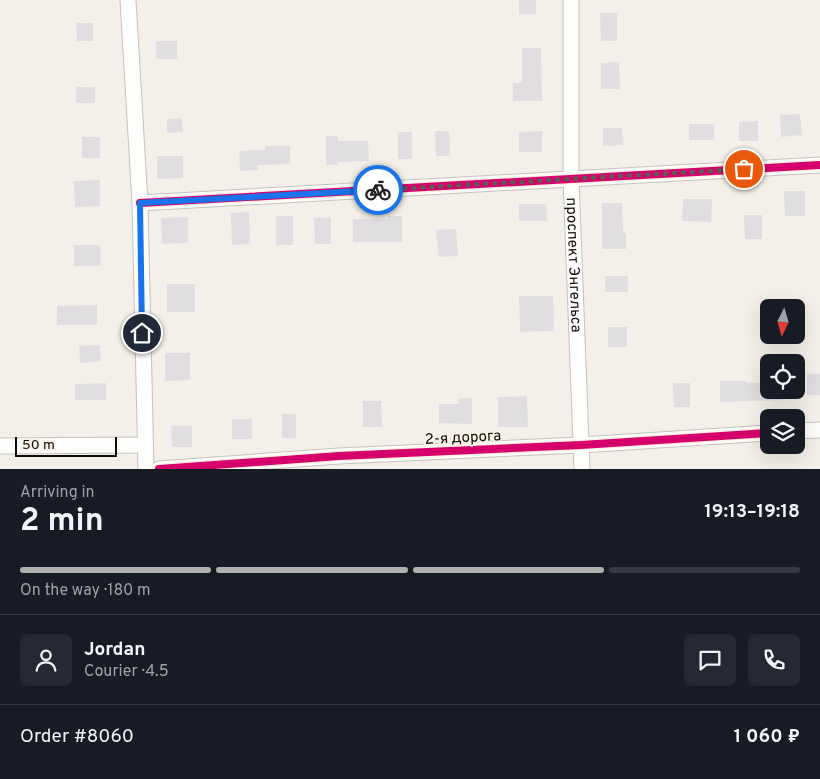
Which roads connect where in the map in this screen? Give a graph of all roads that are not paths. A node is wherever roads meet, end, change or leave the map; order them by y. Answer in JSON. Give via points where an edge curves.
{"nodes":[{"id":1,"x":128,"y":0,"type":"edge"},
{"id":2,"x":570,"y":0,"type":"edge"},
{"id":3,"x":820,"y":165,"type":"edge"},
{"id":4,"x":572,"y":180,"type":"junction"},
{"id":5,"x":140,"y":203,"type":"junction"},
{"id":6,"x":820,"y":430,"type":"edge"},
{"id":7,"x":805,"y":431,"type":"edge"},
{"id":8,"x":760,"y":433,"type":"edge"},
{"id":9,"x":145,"y":445,"type":"junction"},
{"id":10,"x":581,"y":445,"type":"junction"},
{"id":11,"x":0,"y":446,"type":"edge"},
{"id":12,"x":146,"y":469,"type":"edge"},
{"id":13,"x":159,"y":469,"type":"edge"},
{"id":14,"x":582,"y":469,"type":"edge"}],
"edges":[{"from":1,"to":5,"type":"street"},
{"from":2,"to":4,"type":"street","name":"проспект Энгельса"},
{"from":3,"to":4,"type":"street"},
{"from":4,"to":5,"type":"street"},
{"from":4,"to":10,"type":"street","name":"проспект Энгельса"},
{"from":5,"to":9,"type":"street"},
{"from":6,"to":7,"type":"street"},
{"from":8,"to":10,"type":"street","name":"2-я дорога"},
{"from":9,"to":11,"type":"street"},
{"from":9,"to":12,"type":"street"},
{"from":10,"to":13,"type":"street","name":"2-я дорога","via":[[339,456]]},
{"from":10,"to":14,"type":"street","name":"проспект Энгельса"}]}
